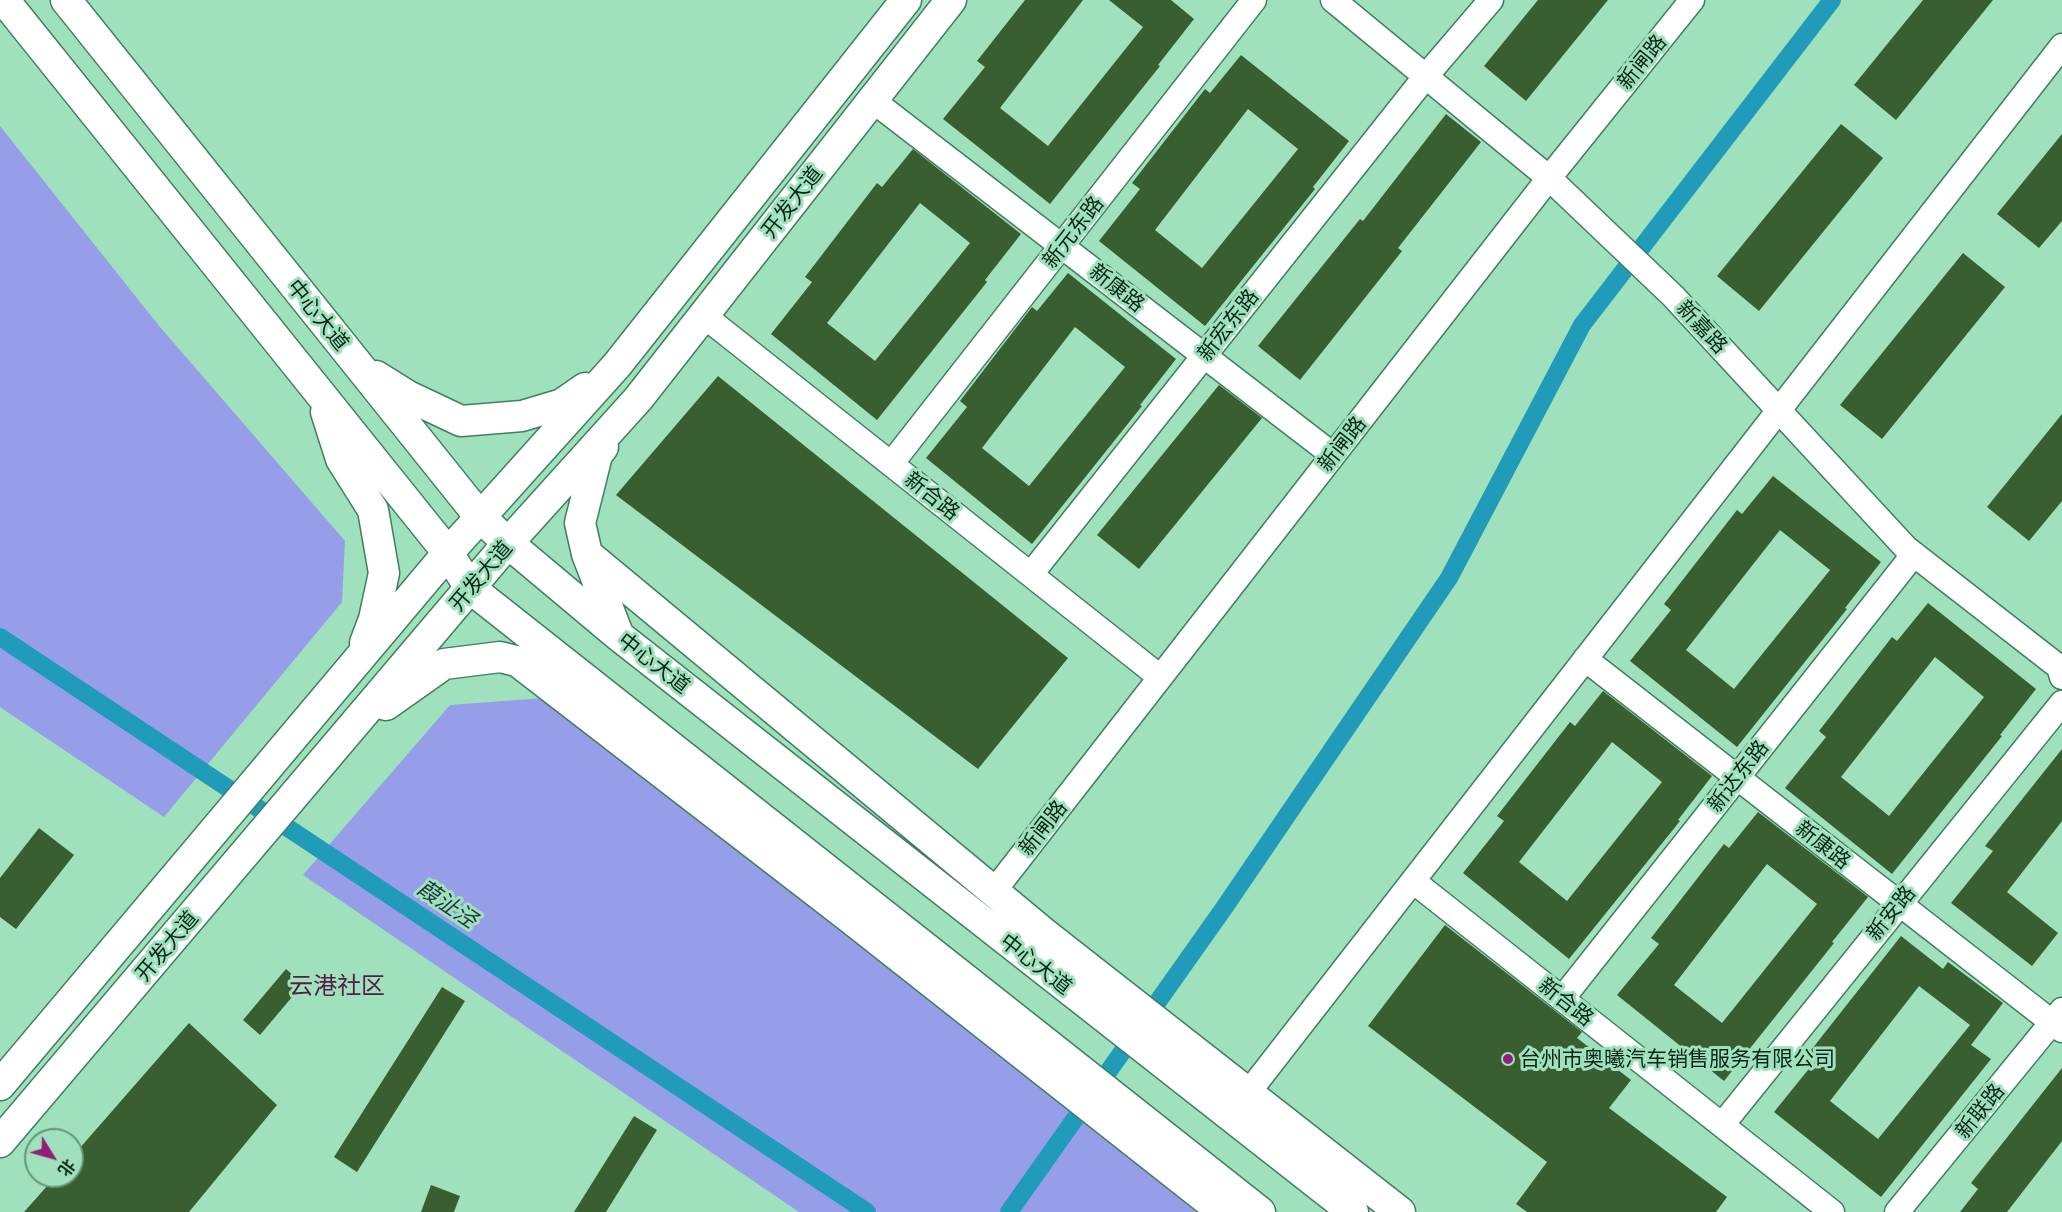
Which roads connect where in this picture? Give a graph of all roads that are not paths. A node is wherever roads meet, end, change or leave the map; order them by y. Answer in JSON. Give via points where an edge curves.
{"nodes":[{"id":1,"x":4,"y":0,"type":"edge"},
{"id":2,"x":66,"y":0,"type":"edge"},
{"id":3,"x":906,"y":0,"type":"edge"},
{"id":4,"x":951,"y":0,"type":"edge"},
{"id":5,"x":1254,"y":0,"type":"edge"},
{"id":6,"x":1333,"y":0,"type":"edge"},
{"id":7,"x":1491,"y":0,"type":"edge"},
{"id":8,"x":1692,"y":0,"type":"edge"},
{"id":9,"x":2062,"y":46,"type":"edge"},
{"id":10,"x":1426,"y":76,"type":"junction"},
{"id":11,"x":872,"y":100,"type":"junction"},
{"id":12,"x":1549,"y":178,"type":"junction"},
{"id":13,"x":1062,"y":246,"type":"junction"},
{"id":14,"x":703,"y":315,"type":"junction"},
{"id":15,"x":1204,"y":356,"type":"junction"},
{"id":16,"x":356,"y":362,"type":"junction"},
{"id":17,"x":617,"y":365,"type":"junction"},
{"id":18,"x":319,"y":392,"type":"junction"},
{"id":19,"x":638,"y":399,"type":"junction"},
{"id":20,"x":1779,"y":410,"type":"junction"},
{"id":21,"x":1333,"y":455,"type":"junction"},
{"id":22,"x":891,"y":464,"type":"junction"},
{"id":23,"x":480,"y":517,"type":"junction"},
{"id":24,"x":508,"y":543,"type":"junction"},
{"id":25,"x":448,"y":553,"type":"junction"},
{"id":26,"x":587,"y":554,"type":"junction"},
{"id":27,"x":1914,"y":554,"type":"junction"},
{"id":28,"x":1031,"y":574,"type":"junction"},
{"id":29,"x":470,"y":588,"type":"junction"},
{"id":30,"x":620,"y":636,"type":"junction"},
{"id":31,"x":360,"y":658,"type":"junction"},
{"id":32,"x":1585,"y":659,"type":"junction"},
{"id":33,"x":517,"y":661,"type":"junction"},
{"id":34,"x":2061,"y":670,"type":"edge"},
{"id":35,"x":1161,"y":677,"type":"junction"},
{"id":36,"x":593,"y":685,"type":"junction"},
{"id":37,"x":2062,"y":703,"type":"edge"},
{"id":38,"x":341,"y":740,"type":"junction"},
{"id":39,"x":839,"y":763,"type":"junction"},
{"id":40,"x":1737,"y":778,"type":"junction"},
{"id":41,"x":878,"y":840,"type":"junction"},
{"id":42,"x":760,"y":849,"type":"junction"},
{"id":43,"x":819,"y":864,"type":"junction"},
{"id":44,"x":1413,"y":881,"type":"junction"},
{"id":45,"x":994,"y":891,"type":"junction"},
{"id":46,"x":1899,"y":903,"type":"junction"},
{"id":47,"x":1562,"y":999,"type":"junction"},
{"id":48,"x":2059,"y":1020,"type":"edge"},
{"id":49,"x":1051,"y":1062,"type":"junction"},
{"id":50,"x":0,"y":1085,"type":"edge"},
{"id":51,"x":1248,"y":1092,"type":"junction"},
{"id":52,"x":1104,"y":1104,"type":"junction"},
{"id":53,"x":1722,"y":1125,"type":"junction"},
{"id":54,"x":0,"y":1142,"type":"edge"},
{"id":55,"x":1270,"y":1146,"type":"junction"},
{"id":56,"x":1341,"y":1165,"type":"junction"},
{"id":57,"x":1256,"y":1210,"type":"edge"},
{"id":58,"x":1223,"y":1212,"type":"edge"},
{"id":59,"x":1353,"y":1212,"type":"edge"},
{"id":60,"x":1400,"y":1212,"type":"edge"},
{"id":61,"x":1832,"y":1212,"type":"edge"},
{"id":62,"x":1898,"y":1212,"type":"edge"}],
"edges":[{"from":1,"to":18,"type":"main road"},
{"from":2,"to":16,"type":"main road","name":"中心大道"},
{"from":3,"to":17,"type":"main road","name":"开发大道"},
{"from":4,"to":11,"type":"main road","name":"开发大道"},
{"from":5,"to":13,"type":"street","name":"新元东路"},
{"from":6,"to":10,"type":"street","name":"新嘉路"},
{"from":7,"to":10,"type":"street","name":"新宏东路"},
{"from":8,"to":12,"type":"street","name":"新闸路"},
{"from":9,"to":20,"type":"street"},
{"from":10,"to":12,"type":"street","name":"新嘉路"},
{"from":10,"to":15,"type":"street","name":"新宏东路"},
{"from":11,"to":13,"type":"street","name":"新康路"},
{"from":11,"to":14,"type":"main road","name":"开发大道"},
{"from":12,"to":20,"type":"street","name":"新嘉路","via":[[1673,296]]},
{"from":12,"to":21,"type":"street","name":"新闸路"},
{"from":13,"to":15,"type":"street","name":"新康路"},
{"from":13,"to":22,"type":"street","name":"新元东路"},
{"from":14,"to":19,"type":"main road","name":"开发大道"},
{"from":14,"to":22,"type":"street","name":"新合路"},
{"from":15,"to":21,"type":"street","name":"新康路"},
{"from":15,"to":28,"type":"street","name":"新宏东路"},
{"from":16,"to":17,"type":"main road","via":[[408,396],[460,421],[522,416],[562,404]]},
{"from":16,"to":23,"type":"main road","name":"中心大道"},
{"from":17,"to":23,"type":"main road","name":"开发大道"},
{"from":18,"to":25,"type":"main road"},
{"from":18,"to":31,"type":"main road","via":[[341,459],[373,510],[384,573]]},
{"from":19,"to":24,"type":"main road","name":"开发大道"},
{"from":19,"to":26,"type":"main road","via":[[597,455],[580,523]]},
{"from":20,"to":27,"type":"street","name":"新嘉路"},
{"from":20,"to":32,"type":"street"},
{"from":21,"to":35,"type":"street","name":"新闸路"},
{"from":22,"to":28,"type":"street","name":"新合路"},
{"from":23,"to":24,"type":"main road","name":"中心大道"},
{"from":23,"to":25,"type":"main road","name":"开发大道"},
{"from":24,"to":29,"type":"main road","name":"开发大道"},
{"from":24,"to":30,"type":"main road","name":"中心大道"},
{"from":25,"to":29,"type":"main road"},
{"from":25,"to":31,"type":"main road","name":"开发大道"},
{"from":26,"to":30,"type":"main road"},
{"from":26,"to":39,"type":"main road"},
{"from":27,"to":34,"type":"street","name":"新嘉路"},
{"from":27,"to":40,"type":"street","name":"新达东路"},
{"from":28,"to":35,"type":"street","name":"新合路"},
{"from":29,"to":36,"type":"main road"},
{"from":29,"to":38,"type":"main road","name":"开发大道"},
{"from":30,"to":41,"type":"main road","name":"中心大道"},
{"from":31,"to":50,"type":"main road","name":"开发大道"},
{"from":32,"to":40,"type":"street","name":"新康路"},
{"from":32,"to":44,"type":"street"},
{"from":33,"to":36,"type":"main road"},
{"from":33,"to":38,"type":"main road","via":[[500,657],[444,664]]},
{"from":33,"to":42,"type":"main road"},
{"from":35,"to":45,"type":"street","name":"新闸路"},
{"from":36,"to":43,"type":"main road"},
{"from":37,"to":46,"type":"street","name":"新安路"},
{"from":38,"to":54,"type":"main road","name":"开发大道"},
{"from":39,"to":41,"type":"main road"},
{"from":39,"to":45,"type":"main road"},
{"from":40,"to":46,"type":"street","name":"新康路"},
{"from":40,"to":47,"type":"street","name":"新达东路"},
{"from":41,"to":55,"type":"main road","name":"中心大道"},
{"from":42,"to":43,"type":"main road"},
{"from":42,"to":49,"type":"main road"},
{"from":43,"to":49,"type":"main road"},
{"from":44,"to":47,"type":"street","name":"新合路"},
{"from":44,"to":51,"type":"street"},
{"from":45,"to":51,"type":"main road"},
{"from":46,"to":48,"type":"street","name":"新康路"},
{"from":46,"to":53,"type":"street","name":"新安路"},
{"from":47,"to":53,"type":"street","name":"新合路"},
{"from":48,"to":62,"type":"street","name":"新联路"},
{"from":49,"to":52,"type":"main road"},
{"from":51,"to":56,"type":"main road"},
{"from":52,"to":57,"type":"main road"},
{"from":52,"to":58,"type":"main road"},
{"from":53,"to":61,"type":"street","name":"新合路"},
{"from":55,"to":56,"type":"main road"},
{"from":55,"to":59,"type":"main road","name":"中心大道"},
{"from":56,"to":60,"type":"main road"}]}
